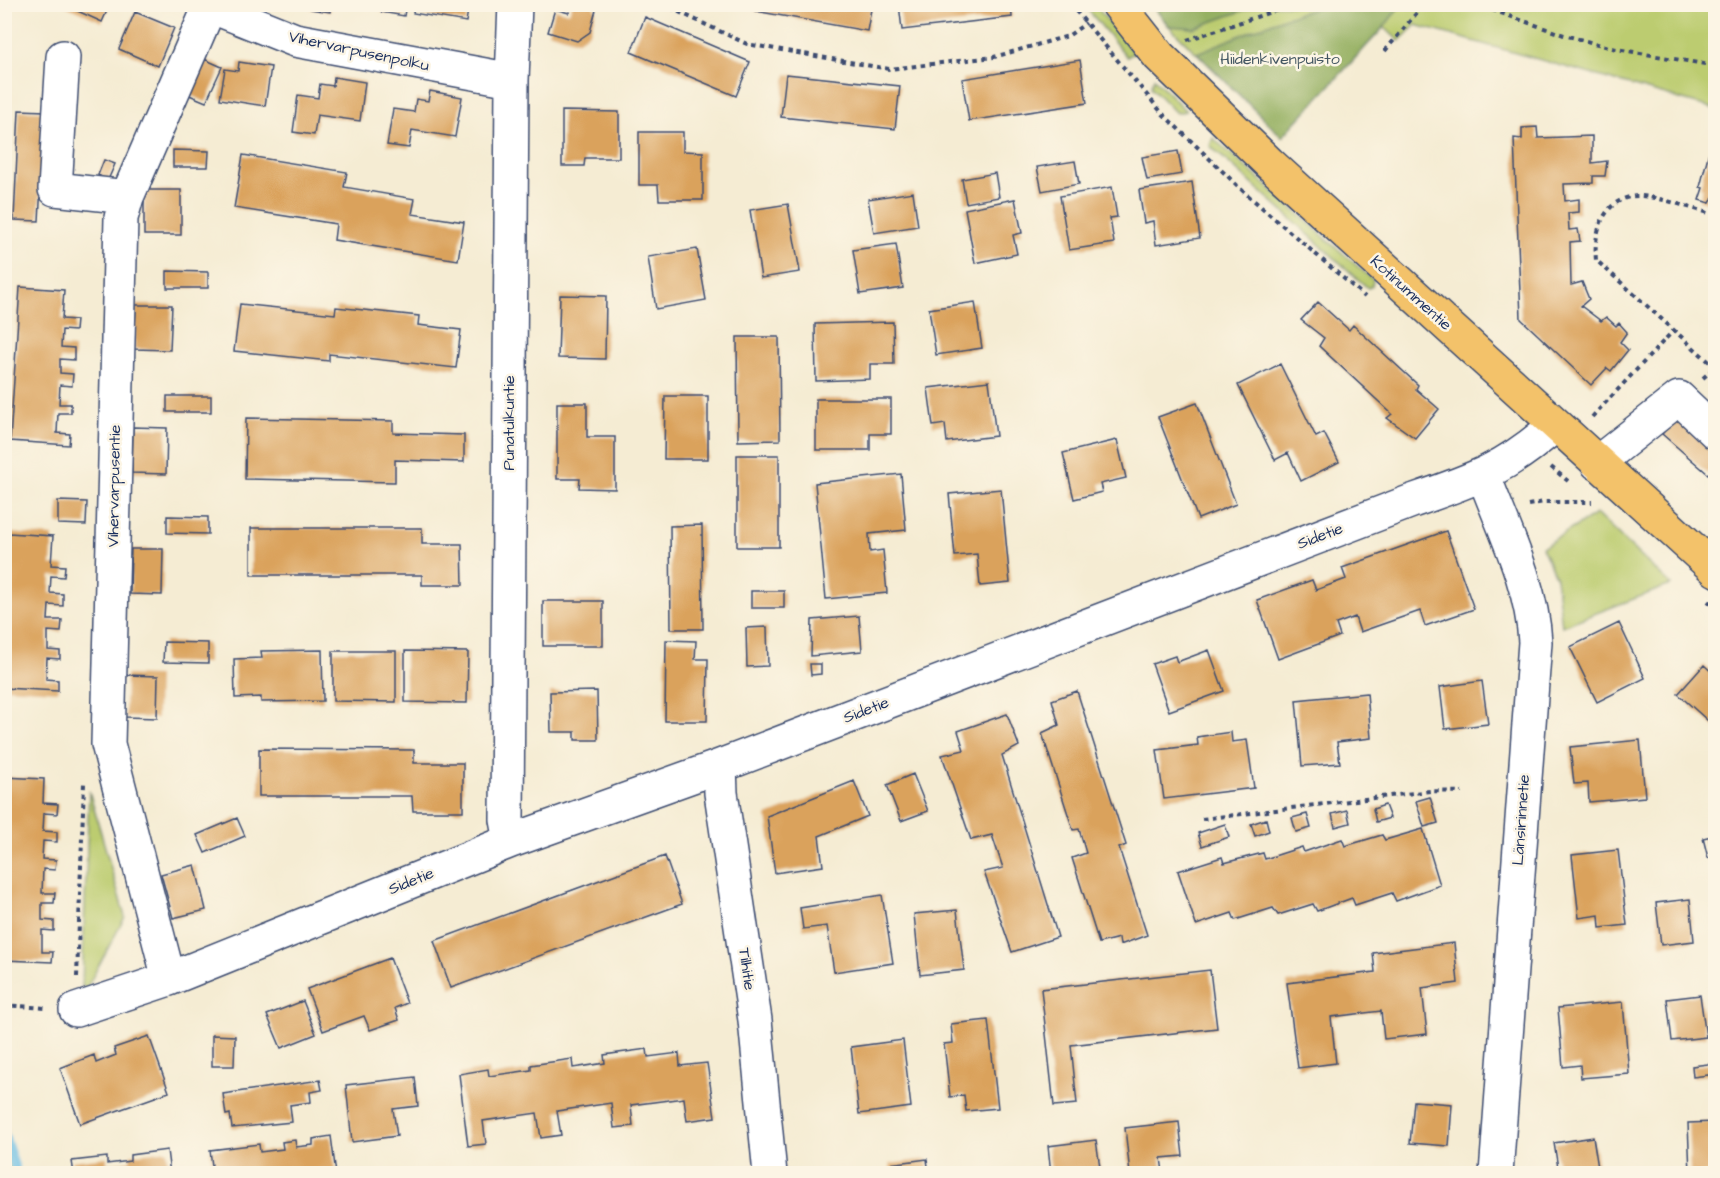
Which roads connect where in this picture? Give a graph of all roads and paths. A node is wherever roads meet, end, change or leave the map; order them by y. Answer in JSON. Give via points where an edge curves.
{"nodes":[{"id":1,"x":515,"y":4,"type":"edge"},
{"id":2,"x":662,"y":4,"type":"edge"},
{"id":3,"x":1118,"y":4,"type":"edge"},
{"id":4,"x":1295,"y":4,"type":"edge"},
{"id":5,"x":1424,"y":4,"type":"edge"},
{"id":6,"x":1475,"y":4,"type":"edge"},
{"id":7,"x":209,"y":5,"type":"edge"},
{"id":8,"x":1086,"y":23,"type":"dead end"},
{"id":9,"x":1185,"y":40,"type":"dead end"},
{"id":10,"x":1385,"y":51,"type":"dead end"},
{"id":11,"x":63,"y":57,"type":"dead end"},
{"id":12,"x":1716,"y":66,"type":"edge"},
{"id":13,"x":512,"y":80,"type":"junction"},
{"id":14,"x":127,"y":197,"type":"junction"},
{"id":15,"x":1716,"y":215,"type":"edge"},
{"id":16,"x":1674,"y":330,"type":"junction"},
{"id":17,"x":1716,"y":368,"type":"edge"},
{"id":18,"x":1587,"y":423,"type":"dead end"},
{"id":19,"x":1555,"y":425,"type":"junction"},
{"id":20,"x":1716,"y":433,"type":"edge"},
{"id":21,"x":1597,"y":463,"type":"junction"},
{"id":22,"x":1484,"y":476,"type":"junction"},
{"id":23,"x":1599,"y":502,"type":"dead end"},
{"id":24,"x":1524,"y":506,"type":"dead end"},
{"id":25,"x":1716,"y":570,"type":"edge"},
{"id":26,"x":720,"y":766,"type":"junction"},
{"id":27,"x":86,"y":777,"type":"dead end"},
{"id":28,"x":1462,"y":792,"type":"dead end"},
{"id":29,"x":1202,"y":819,"type":"dead end"},
{"id":30,"x":511,"y":841,"type":"junction"},
{"id":31,"x":168,"y":979,"type":"junction"},
{"id":32,"x":4,"y":1005,"type":"edge"},
{"id":33,"x":76,"y":1010,"type":"junction"},
{"id":34,"x":770,"y":1173,"type":"edge"},
{"id":35,"x":1496,"y":1173,"type":"edge"}],
"edges":[{"from":1,"to":13,"type":"street","name":"Punatulkuntie"},
{"from":2,"to":8,"type":"path","via":[[747,44],[889,69],[994,57],[1068,36]]},
{"from":3,"to":19,"type":"main road","name":"Kotinummentie","via":[[1159,57],[1261,156]]},
{"from":4,"to":9,"type":"path"},
{"from":5,"to":10,"type":"path"},
{"from":6,"to":12,"type":"path","via":[[1616,49]]},
{"from":7,"to":13,"type":"street","name":"Vihervarpusenpolku","via":[[295,40]]},
{"from":7,"to":14,"type":"street","name":"Vihervarpusentie"},
{"from":11,"to":14,"type":"street","via":[[55,189]]},
{"from":13,"to":30,"type":"street","name":"Punatulkuntie","via":[[507,820]]},
{"from":14,"to":31,"type":"street","name":"Vihervarpusentie","via":[[121,218],[108,744]]},
{"from":15,"to":16,"type":"path","via":[[1640,196],[1624,198],[1608,209],[1599,225],[1594,248],[1596,260]]},
{"from":16,"to":17,"type":"path"},
{"from":16,"to":18,"type":"path"},
{"from":19,"to":21,"type":"main road","name":"Kotinummentie"},
{"from":19,"to":22,"type":"street","name":"Sidetie","via":[[1522,454]]},
{"from":20,"to":21,"type":"street","via":[[1679,398]]},
{"from":21,"to":25,"type":"main road","name":"Kotinummentie"},
{"from":22,"to":26,"type":"street","name":"Sidetie"},
{"from":22,"to":35,"type":"street","name":"Länsirinnetie","via":[[1528,593],[1535,642]]},
{"from":23,"to":24,"type":"path"},
{"from":26,"to":30,"type":"street","name":"Sidetie"},
{"from":26,"to":34,"type":"street","name":"Tilhitie","via":[[755,1020]]},
{"from":27,"to":33,"type":"path"},
{"from":28,"to":29,"type":"path","via":[[1430,791]]},
{"from":30,"to":31,"type":"street","name":"Sidetie"},
{"from":31,"to":33,"type":"street","name":"Sidetie"},
{"from":32,"to":33,"type":"path"}]}
